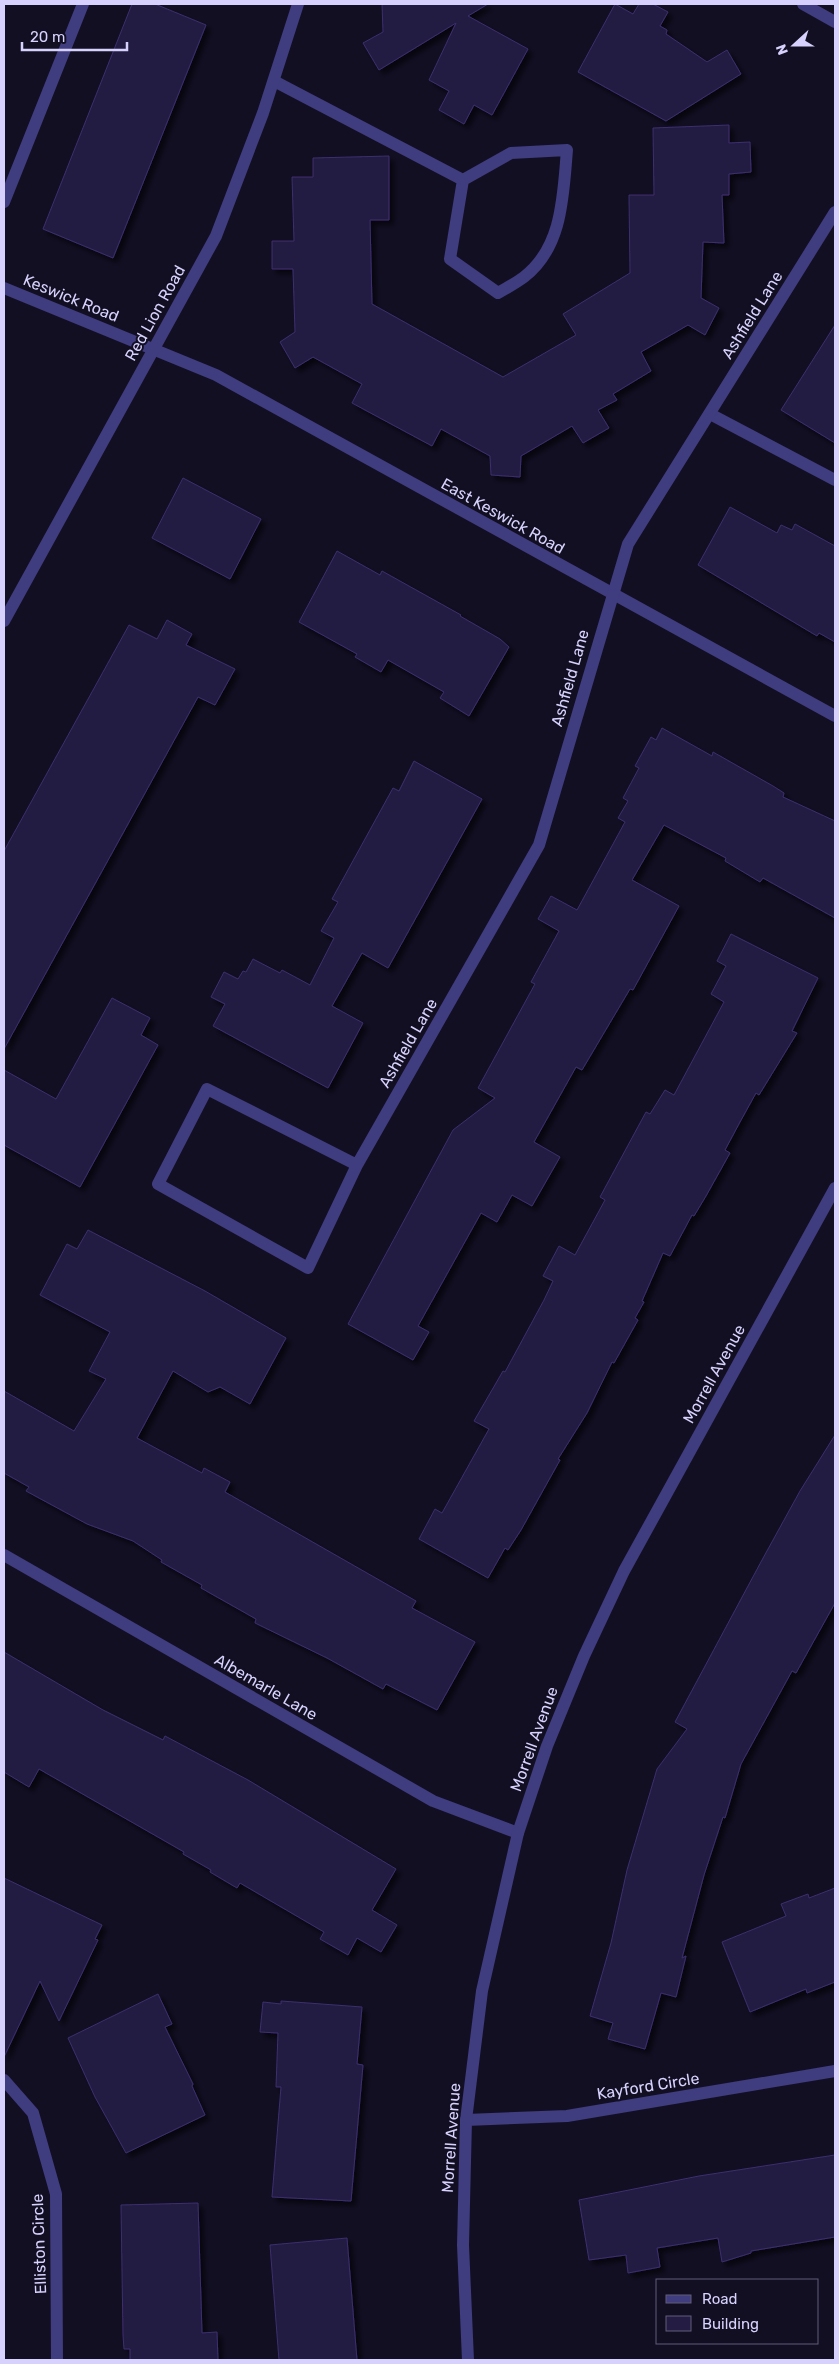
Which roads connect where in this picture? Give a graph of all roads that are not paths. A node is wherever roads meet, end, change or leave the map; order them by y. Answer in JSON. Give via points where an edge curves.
{"nodes":[{"id":1,"x":83,"y":4,"type":"edge"},
{"id":2,"x":298,"y":4,"type":"edge"},
{"id":3,"x":803,"y":4,"type":"edge"},
{"id":4,"x":835,"y":22,"type":"edge"},
{"id":5,"x":274,"y":81,"type":"junction"},
{"id":6,"x":462,"y":180,"type":"junction"},
{"id":7,"x":4,"y":202,"type":"edge"},
{"id":8,"x":835,"y":212,"type":"edge"},
{"id":9,"x":4,"y":288,"type":"edge"},
{"id":10,"x":153,"y":349,"type":"junction"},
{"id":11,"x":710,"y":414,"type":"junction"},
{"id":12,"x":835,"y":480,"type":"edge"},
{"id":13,"x":612,"y":594,"type":"junction"},
{"id":14,"x":4,"y":621,"type":"edge"},
{"id":15,"x":835,"y":716,"type":"edge"},
{"id":16,"x":357,"y":1165,"type":"junction"},
{"id":17,"x":835,"y":1188,"type":"edge"},
{"id":18,"x":830,"y":1210,"type":"edge"},
{"id":19,"x":4,"y":1555,"type":"edge"},
{"id":20,"x":518,"y":1833,"type":"junction"},
{"id":21,"x":835,"y":2071,"type":"edge"},
{"id":22,"x":4,"y":2080,"type":"edge"},
{"id":23,"x":466,"y":2120,"type":"junction"},
{"id":24,"x":57,"y":2360,"type":"edge"},
{"id":25,"x":468,"y":2360,"type":"edge"}],
"edges":[{"from":1,"to":7,"type":"street"},
{"from":2,"to":5,"type":"street","name":"Red Lion Road"},
{"from":3,"to":4,"type":"street"},
{"from":5,"to":6,"type":"street"},
{"from":5,"to":10,"type":"street","name":"Red Lion Road","via":[[216,236]]},
{"from":6,"to":6,"type":"street","via":[[450,259],[498,293],[525,276],[546,251],[560,221],[567,150],[511,153]]},
{"from":8,"to":11,"type":"street","name":"Ashfield Lane"},
{"from":9,"to":10,"type":"street","name":"Keswick Road"},
{"from":10,"to":13,"type":"street","name":"East Keswick Road","via":[[216,375]]},
{"from":10,"to":14,"type":"street","name":"Red Lion Road"},
{"from":11,"to":12,"type":"street"},
{"from":11,"to":13,"type":"street","name":"Ashfield Lane","via":[[628,544]]},
{"from":13,"to":15,"type":"street","name":"East Keswick Road"},
{"from":13,"to":16,"type":"street","name":"Ashfield Lane","via":[[539,845]]},
{"from":16,"to":16,"type":"street","name":"Ashfield Lane","via":[[308,1268],[158,1184],[206,1088]]},
{"from":17,"to":18,"type":"street","name":"Morrell Avenue"},
{"from":18,"to":20,"type":"street","name":"Morrell Avenue","via":[[624,1570],[546,1746]]},
{"from":19,"to":20,"type":"street","name":"Albemarle Lane","via":[[433,1801]]},
{"from":20,"to":23,"type":"street","name":"Morrell Avenue","via":[[482,1991]]},
{"from":21,"to":23,"type":"street","name":"Kayford Circle","via":[[567,2116]]},
{"from":22,"to":24,"type":"street","name":"Elliston Circle","via":[[34,2113],[56,2194]]},
{"from":23,"to":25,"type":"street","name":"Morrell Avenue","via":[[463,2245]]}]}
